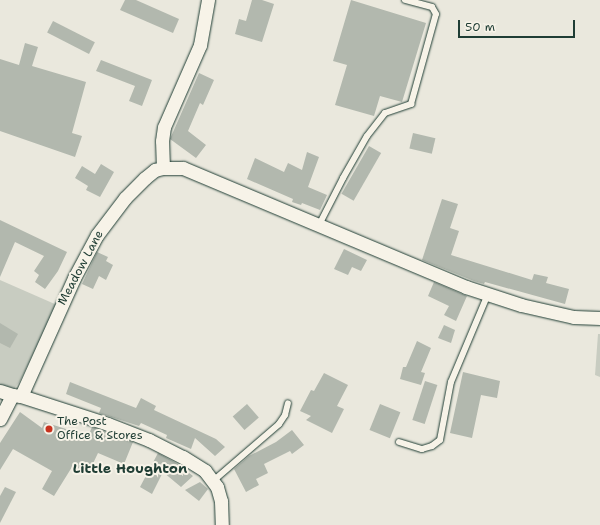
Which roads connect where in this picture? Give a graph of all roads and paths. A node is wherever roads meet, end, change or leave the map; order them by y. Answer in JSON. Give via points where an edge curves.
{"nodes":[{"id":1,"x":208,"y":0,"type":"edge"},
{"id":2,"x":405,"y":0,"type":"edge"},
{"id":3,"x":163,"y":168,"type":"junction"},
{"id":4,"x":319,"y":225,"type":"junction"},
{"id":5,"x":488,"y":294,"type":"junction"},
{"id":6,"x":600,"y":318,"type":"edge"},
{"id":7,"x":11,"y":394,"type":"edge"},
{"id":8,"x":288,"y":403,"type":"dead end"},
{"id":9,"x":0,"y":419,"type":"edge"},
{"id":10,"x":399,"y":442,"type":"dead end"},
{"id":11,"x":213,"y":481,"type":"junction"},
{"id":12,"x":222,"y":525,"type":"edge"}],
"edges":[{"from":1,"to":3,"type":"street","via":[[200,45],[164,127]]},
{"from":2,"to":4,"type":"lane","via":[[432,7],[436,14],[411,104],[385,113],[343,178]]},
{"from":3,"to":4,"type":"street","via":[[183,168]]},
{"from":3,"to":7,"type":"street","name":"Meadow Lane","via":[[155,170],[125,198],[97,235]]},
{"from":4,"to":5,"type":"street"},
{"from":5,"to":6,"type":"street","via":[[521,305],[574,317]]},
{"from":5,"to":10,"type":"lane","via":[[451,382],[440,440],[422,449]]},
{"from":7,"to":9,"type":"street","name":"Meadow Lane"},
{"from":7,"to":11,"type":"street","via":[[108,424],[149,440],[205,471]]},
{"from":8,"to":11,"type":"lane","via":[[285,416],[279,424]]},
{"from":11,"to":12,"type":"street","via":[[221,501]]}]}
